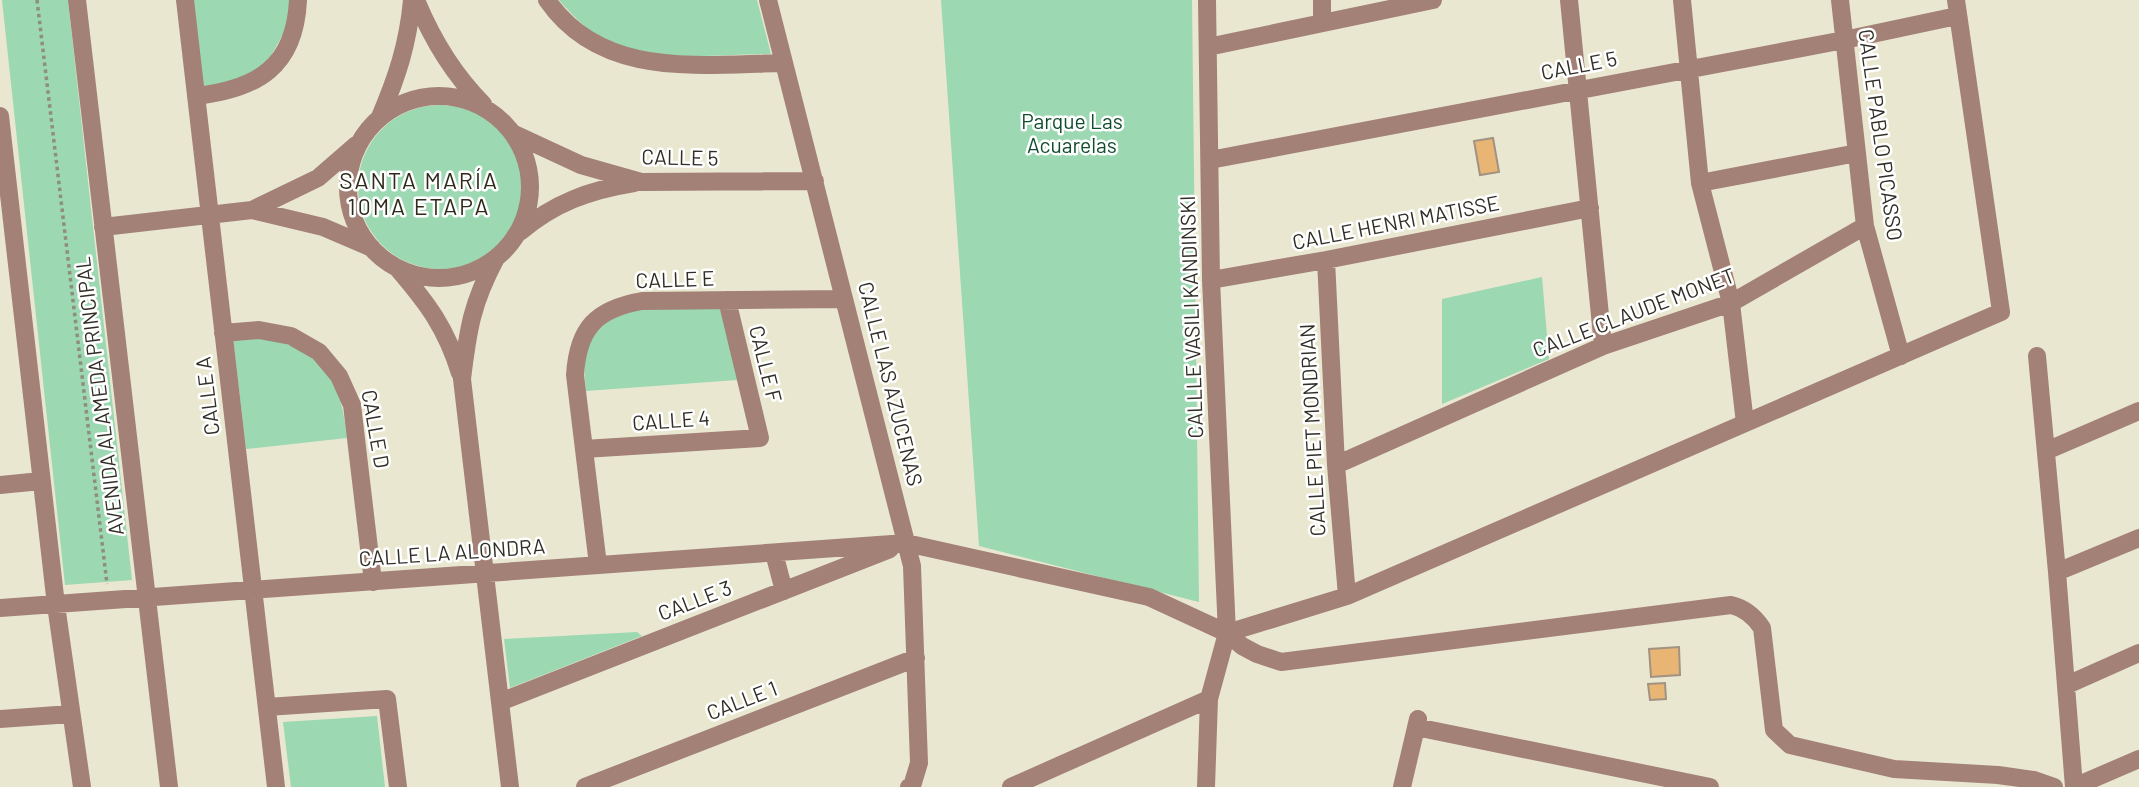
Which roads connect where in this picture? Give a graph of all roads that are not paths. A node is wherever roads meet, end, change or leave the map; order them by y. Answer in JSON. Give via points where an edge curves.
{"nodes":[{"id":1,"x":77,"y":0,"type":"edge"},
{"id":2,"x":185,"y":0,"type":"edge"},
{"id":3,"x":298,"y":0,"type":"edge"},
{"id":4,"x":414,"y":0,"type":"edge"},
{"id":5,"x":547,"y":0,"type":"edge"},
{"id":6,"x":768,"y":0,"type":"edge"},
{"id":7,"x":1207,"y":0,"type":"edge"},
{"id":8,"x":1322,"y":0,"type":"edge"},
{"id":9,"x":1433,"y":0,"type":"edge"},
{"id":10,"x":1569,"y":0,"type":"edge"},
{"id":11,"x":1682,"y":0,"type":"edge"},
{"id":12,"x":1840,"y":0,"type":"edge"},
{"id":13,"x":1956,"y":8,"type":"edge"},
{"id":14,"x":1322,"y":22,"type":"junction"},
{"id":15,"x":1844,"y":40,"type":"junction"},
{"id":16,"x":1208,"y":47,"type":"junction"},
{"id":17,"x":784,"y":63,"type":"junction"},
{"id":18,"x":1689,"y":69,"type":"junction"},
{"id":19,"x":1578,"y":89,"type":"junction"},
{"id":20,"x":196,"y":96,"type":"junction"},
{"id":21,"x":491,"y":112,"type":"junction"},
{"id":22,"x":0,"y":116,"type":"edge"},
{"id":23,"x":380,"y":117,"type":"junction"},
{"id":24,"x":512,"y":133,"type":"junction"},
{"id":25,"x":361,"y":140,"type":"junction"},
{"id":26,"x":1857,"y":153,"type":"junction"},
{"id":27,"x":1210,"y":160,"type":"junction"},
{"id":28,"x":814,"y":181,"type":"junction"},
{"id":29,"x":641,"y":182,"type":"junction"},
{"id":30,"x":1700,"y":183,"type":"junction"},
{"id":31,"x":1590,"y":208,"type":"junction"},
{"id":32,"x":252,"y":210,"type":"junction"},
{"id":33,"x":210,"y":215,"type":"junction"},
{"id":34,"x":1865,"y":226,"type":"junction"},
{"id":35,"x":103,"y":227,"type":"junction"},
{"id":36,"x":516,"y":235,"type":"junction"},
{"id":37,"x":373,"y":248,"type":"junction"},
{"id":38,"x":496,"y":258,"type":"junction"},
{"id":39,"x":1326,"y":260,"type":"junction"},
{"id":40,"x":396,"y":267,"type":"junction"},
{"id":41,"x":1211,"y":280,"type":"junction"},
{"id":42,"x":844,"y":299,"type":"junction"},
{"id":43,"x":727,"y":300,"type":"junction"},
{"id":44,"x":1731,"y":303,"type":"junction"},
{"id":45,"x":223,"y":333,"type":"junction"},
{"id":46,"x":1603,"y":346,"type":"junction"},
{"id":47,"x":1901,"y":356,"type":"junction"},
{"id":48,"x":2038,"y":356,"type":"dead end"},
{"id":49,"x":462,"y":379,"type":"junction"},
{"id":50,"x":2139,"y":411,"type":"edge"},
{"id":51,"x":1745,"y":423,"type":"junction"},
{"id":52,"x":760,"y":438,"type":"joint"},
{"id":53,"x":584,"y":449,"type":"junction"},
{"id":54,"x":2046,"y":451,"type":"junction"},
{"id":55,"x":1336,"y":465,"type":"junction"},
{"id":56,"x":41,"y":481,"type":"junction"},
{"id":57,"x":0,"y":485,"type":"edge"},
{"id":58,"x":2139,"y":538,"type":"edge"},
{"id":59,"x":906,"y":543,"type":"junction"},
{"id":60,"x":774,"y":553,"type":"junction"},
{"id":61,"x":598,"y":565,"type":"junction"},
{"id":62,"x":2057,"y":572,"type":"junction"},
{"id":63,"x":485,"y":573,"type":"junction"},
{"id":64,"x":373,"y":582,"type":"junction"},
{"id":65,"x":253,"y":590,"type":"junction"},
{"id":66,"x":783,"y":591,"type":"junction"},
{"id":67,"x":1347,"y":596,"type":"junction"},
{"id":68,"x":147,"y":598,"type":"junction"},
{"id":69,"x":56,"y":605,"type":"junction"},
{"id":70,"x":0,"y":608,"type":"edge"},
{"id":71,"x":1227,"y":633,"type":"junction"},
{"id":72,"x":2139,"y":653,"type":"edge"},
{"id":73,"x":916,"y":658,"type":"junction"},
{"id":74,"x":2067,"y":685,"type":"junction"},
{"id":75,"x":1209,"y":699,"type":"junction"},
{"id":76,"x":500,"y":702,"type":"junction"},
{"id":77,"x":267,"y":707,"type":"junction"},
{"id":78,"x":71,"y":714,"type":"junction"},
{"id":79,"x":0,"y":719,"type":"edge"},
{"id":80,"x":2139,"y":759,"type":"edge"},
{"id":81,"x":910,"y":786,"type":"edge"},
{"id":82,"x":82,"y":787,"type":"edge"},
{"id":83,"x":169,"y":787,"type":"edge"},
{"id":84,"x":276,"y":787,"type":"edge"},
{"id":85,"x":398,"y":787,"type":"edge"},
{"id":86,"x":509,"y":787,"type":"edge"},
{"id":87,"x":585,"y":787,"type":"edge"},
{"id":88,"x":1011,"y":787,"type":"edge"},
{"id":89,"x":1206,"y":787,"type":"edge"},
{"id":90,"x":1402,"y":787,"type":"edge"},
{"id":91,"x":1710,"y":787,"type":"edge"},
{"id":92,"x":2054,"y":787,"type":"edge"}],
"edges":[{"from":1,"to":35,"type":"street","name":"AVENIDA ALAMEDA PRINCIPAL"},
{"from":2,"to":20,"type":"street","name":"CALLE A"},
{"from":3,"to":20,"type":"street","via":[[294,30],[281,58],[270,69],[245,86]]},
{"from":4,"to":21,"type":"street","via":[[443,55]]},
{"from":4,"to":23,"type":"street","via":[[401,64]]},
{"from":5,"to":17,"type":"street","via":[[591,40],[639,61],[665,65]]},
{"from":6,"to":17,"type":"street","name":"CALLE LAS AZUCENAS"},
{"from":7,"to":16,"type":"street","name":"CALLLE VASILI KANDINSKI"},
{"from":8,"to":14,"type":"street"},
{"from":9,"to":14,"type":"street"},
{"from":10,"to":19,"type":"street"},
{"from":11,"to":18,"type":"street"},
{"from":12,"to":15,"type":"street","name":"CALLE PABLO PICASSO"},
{"from":13,"to":15,"type":"street","name":"CALLE 5"},
{"from":13,"to":47,"type":"street","via":[[2001,312]]},
{"from":14,"to":16,"type":"street"},
{"from":15,"to":18,"type":"street","name":"CALLE 5"},
{"from":15,"to":26,"type":"street","name":"CALLE PABLO PICASSO"},
{"from":16,"to":27,"type":"street","name":"CALLLE VASILI KANDINSKI"},
{"from":17,"to":28,"type":"street","name":"CALLE LAS AZUCENAS"},
{"from":18,"to":19,"type":"street","name":"CALLE 5"},
{"from":18,"to":30,"type":"street"},
{"from":19,"to":27,"type":"street","name":"CALLE 5"},
{"from":19,"to":31,"type":"street"},
{"from":20,"to":33,"type":"street","name":"CALLE A"},
{"from":21,"to":23,"type":"street","via":[[464,99],[434,96],[405,102]]},
{"from":21,"to":24,"type":"street"},
{"from":22,"to":56,"type":"street"},
{"from":23,"to":25,"type":"street"},
{"from":24,"to":29,"type":"street","name":"CALLE 5","via":[[581,165]]},
{"from":24,"to":36,"type":"street","via":[[530,176],[528,207]]},
{"from":25,"to":32,"type":"street","via":[[317,178]]},
{"from":25,"to":37,"type":"street","via":[[350,167],[349,196],[357,224]]},
{"from":26,"to":30,"type":"street"},
{"from":26,"to":34,"type":"street","name":"CALLE PABLO PICASSO"},
{"from":27,"to":41,"type":"street","name":"CALLLE VASILI KANDINSKI"},
{"from":28,"to":29,"type":"street","name":"CALLE 5"},
{"from":28,"to":42,"type":"street","name":"CALLE LAS AZUCENAS"},
{"from":29,"to":36,"type":"street","via":[[580,195],[552,208]]},
{"from":30,"to":44,"type":"street"},
{"from":31,"to":39,"type":"street","name":"CALLE HENRI MATISSE"},
{"from":31,"to":46,"type":"street"},
{"from":32,"to":33,"type":"street"},
{"from":32,"to":37,"type":"street","via":[[323,227]]},
{"from":33,"to":35,"type":"street"},
{"from":33,"to":45,"type":"street","name":"CALLE A"},
{"from":34,"to":44,"type":"street","name":"CALLE CLAUDE MONET"},
{"from":34,"to":47,"type":"street","name":"CALLE PABLO PICASSO"},
{"from":35,"to":68,"type":"street","name":"AVENIDA ALAMEDA PRINCIPAL"},
{"from":36,"to":38,"type":"street"},
{"from":37,"to":40,"type":"street"},
{"from":38,"to":40,"type":"street","via":[[470,272],[440,278]]},
{"from":38,"to":49,"type":"street","via":[[467,329]]},
{"from":39,"to":41,"type":"street","name":"CALLE HENRI MATISSE"},
{"from":39,"to":55,"type":"street","name":"CALLE PIET MONDRIAN"},
{"from":40,"to":49,"type":"street","via":[[433,312],[451,343]]},
{"from":41,"to":71,"type":"street","name":"CALLLE VASILI KANDINSKI"},
{"from":42,"to":43,"type":"street","name":"CALLE E"},
{"from":42,"to":59,"type":"street","name":"CALLE LAS AZUCENAS"},
{"from":43,"to":52,"type":"street","name":"CALLE F"},
{"from":43,"to":53,"type":"street","name":"CALLE E","via":[[642,302],[619,305],[600,316],[585,333],[577,354],[575,375]]},
{"from":44,"to":46,"type":"street","name":"CALLE CLAUDE MONET"},
{"from":44,"to":51,"type":"street"},
{"from":45,"to":64,"type":"street","name":"CALLE D","via":[[259,330],[291,336],[319,352],[340,376],[352,405]]},
{"from":45,"to":65,"type":"street","name":"CALLE A"},
{"from":46,"to":55,"type":"street","name":"CALLE CLAUDE MONET"},
{"from":47,"to":51,"type":"street"},
{"from":48,"to":54,"type":"street"},
{"from":49,"to":63,"type":"street"},
{"from":50,"to":54,"type":"street"},
{"from":51,"to":67,"type":"street"},
{"from":52,"to":53,"type":"street","name":"CALLE 4"},
{"from":53,"to":61,"type":"street","name":"CALLE E"},
{"from":54,"to":62,"type":"street"},
{"from":55,"to":67,"type":"street","name":"CALLE PIET MONDRIAN"},
{"from":56,"to":57,"type":"street"},
{"from":56,"to":69,"type":"street"},
{"from":58,"to":62,"type":"street"},
{"from":59,"to":60,"type":"street","name":"CALLE LA ALONDRA"},
{"from":59,"to":66,"type":"street","name":"CALLE 3"},
{"from":59,"to":71,"type":"street","name":"CALLE LA ALONDRA","via":[[1149,597]]},
{"from":59,"to":73,"type":"street","name":"CALLE LAS AZUCENAS","via":[[912,566]]},
{"from":60,"to":61,"type":"street","name":"CALLE LA ALONDRA"},
{"from":60,"to":66,"type":"street"},
{"from":61,"to":63,"type":"street","name":"CALLE LA ALONDRA"},
{"from":62,"to":74,"type":"street"},
{"from":63,"to":64,"type":"street","name":"CALLE LA ALONDRA"},
{"from":63,"to":76,"type":"street"},
{"from":64,"to":65,"type":"street","name":"CALLE LA ALONDRA"},
{"from":65,"to":68,"type":"street","name":"CALLE LA ALONDRA"},
{"from":65,"to":77,"type":"street","name":"CALLE A"},
{"from":66,"to":76,"type":"street","name":"CALLE 3"},
{"from":67,"to":71,"type":"street"},
{"from":68,"to":69,"type":"street","name":"CALLE LA ALONDRA"},
{"from":68,"to":83,"type":"street","name":"AVENIDA ALAMEDA PRINCIPAL"},
{"from":69,"to":70,"type":"street","name":"CALLE LA ALONDRA"},
{"from":69,"to":78,"type":"street"},
{"from":71,"to":75,"type":"street","name":"CALLLE VASILI KANDINSKI"},
{"from":71,"to":92,"type":"street","name":"CALLE LA ALONDRA","via":[[1242,646],[1281,663],[1731,605],[1752,614],[1762,628],[1774,730],[1790,745],[1894,769],[1998,775]]},
{"from":72,"to":74,"type":"street"},
{"from":73,"to":81,"type":"street","name":"CALLE LAS AZUCENAS","via":[[919,763]]},
{"from":73,"to":87,"type":"street","name":"CALLE 1"},
{"from":74,"to":80,"type":"street","via":[[2074,787]]},
{"from":75,"to":88,"type":"street"},
{"from":75,"to":89,"type":"street","name":"CALLLE VASILI KANDINSKI"},
{"from":76,"to":86,"type":"street"},
{"from":77,"to":84,"type":"street","name":"CALLE A"},
{"from":77,"to":85,"type":"street","via":[[387,699]]},
{"from":78,"to":79,"type":"street"},
{"from":78,"to":82,"type":"street"},
{"from":90,"to":91,"type":"street","via":[[1417,723]]}]}
